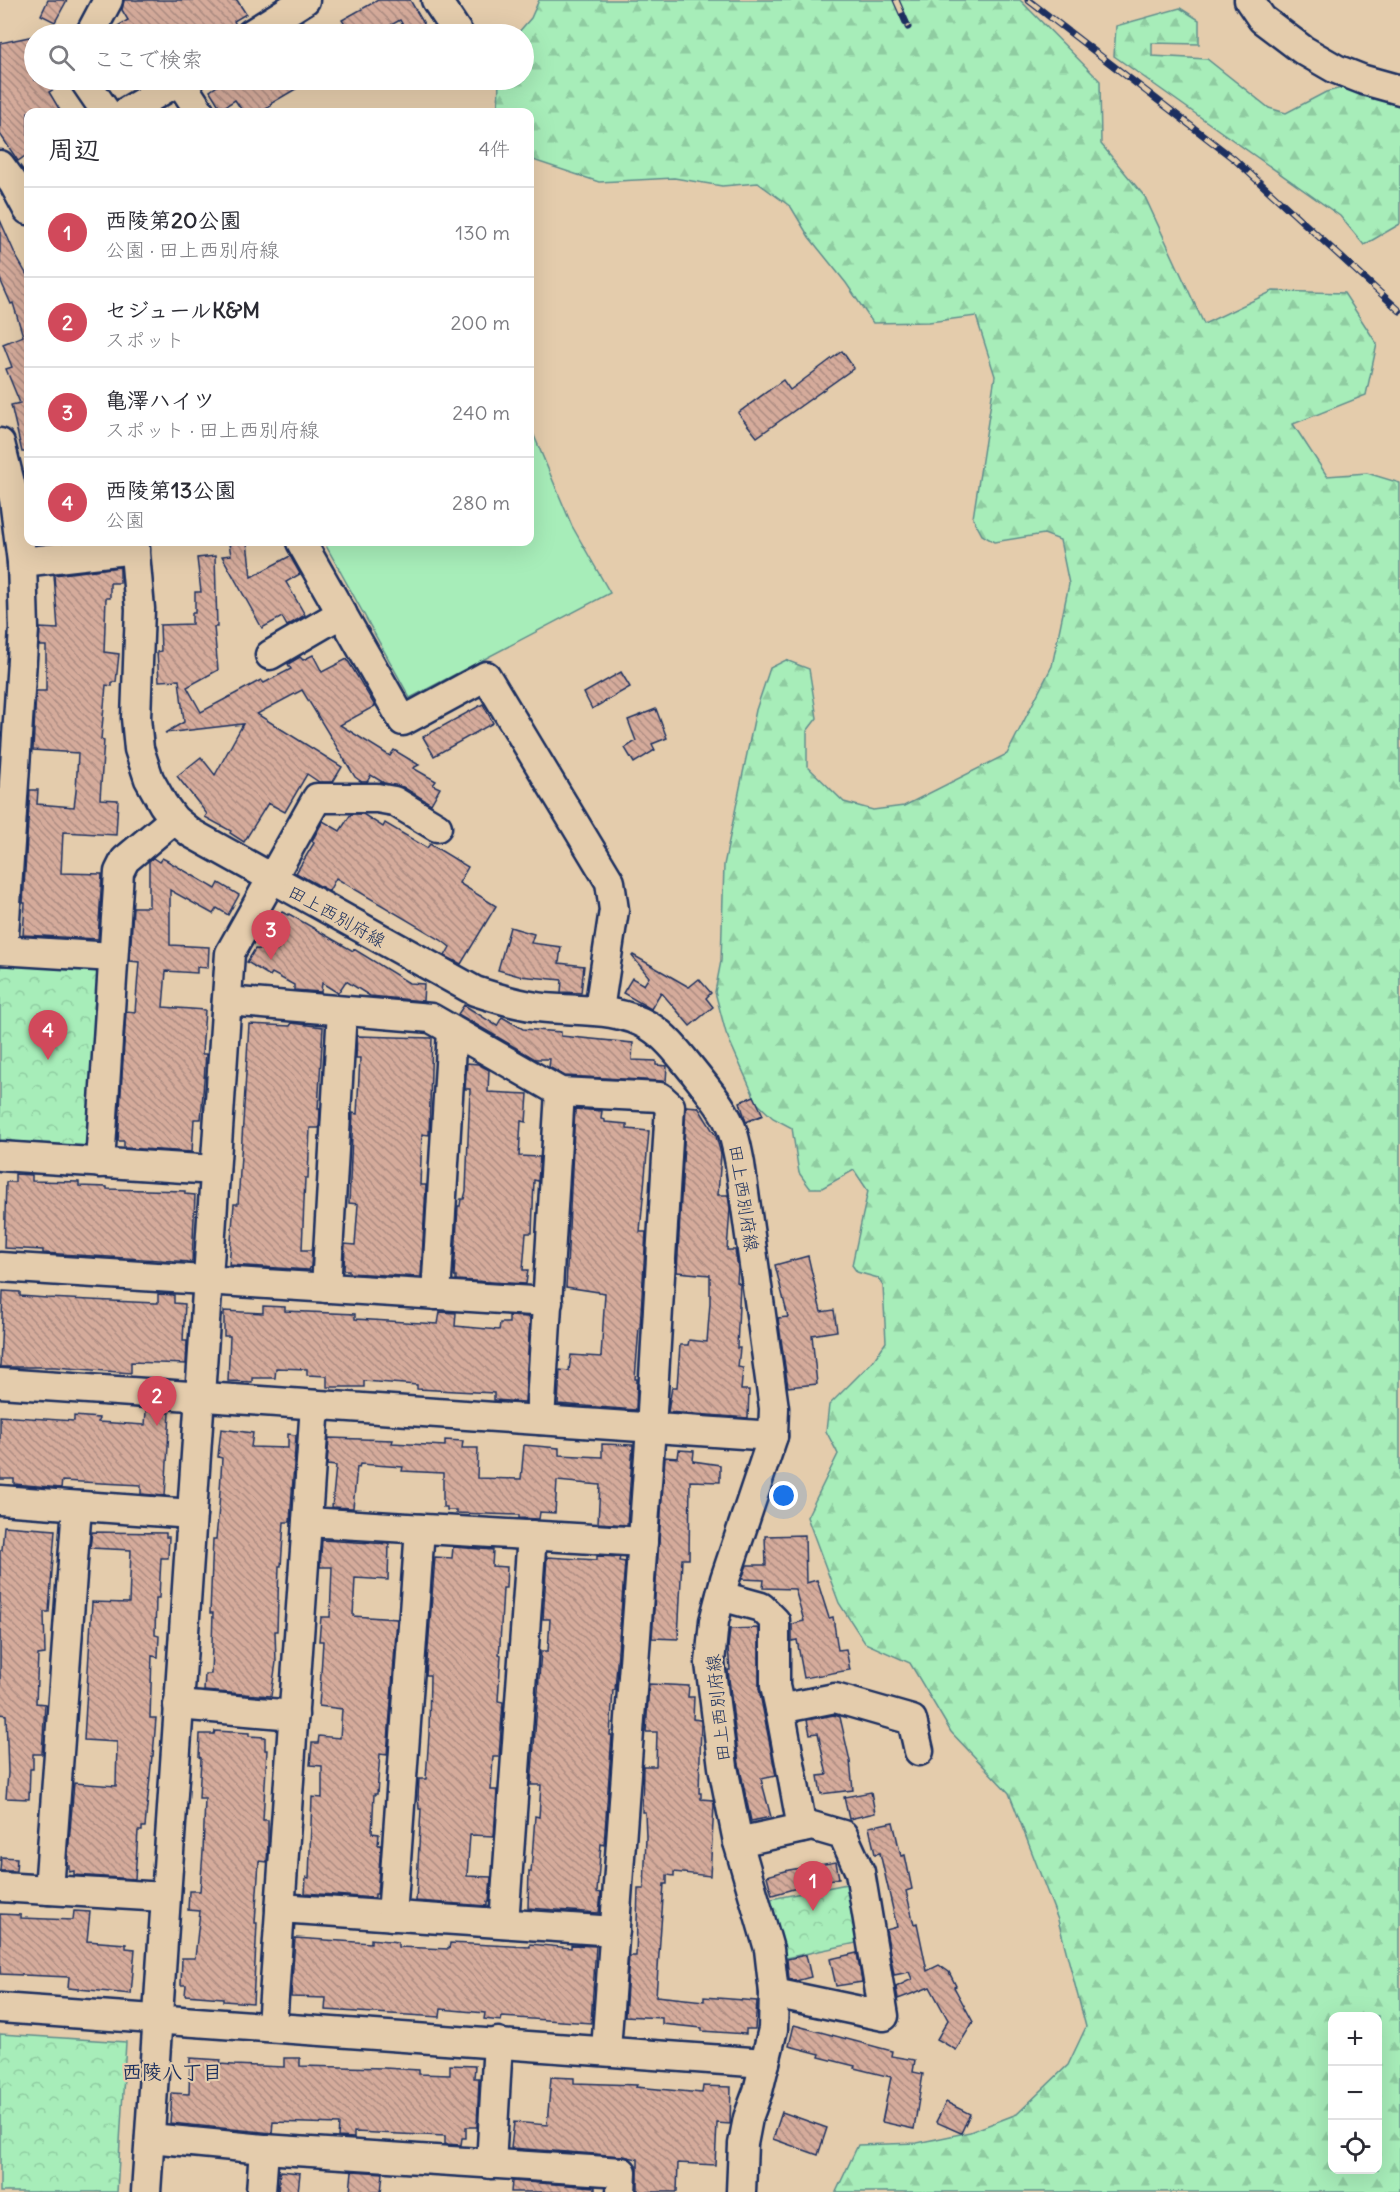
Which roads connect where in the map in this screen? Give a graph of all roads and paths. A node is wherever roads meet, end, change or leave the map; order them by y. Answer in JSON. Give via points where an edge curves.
{"nodes":[{"id":1,"x":108,"y":0,"type":"edge"},
{"id":2,"x":305,"y":0,"type":"edge"},
{"id":3,"x":436,"y":0,"type":"edge"},
{"id":4,"x":1249,"y":0,"type":"edge"},
{"id":5,"x":95,"y":24,"type":"edge"},
{"id":6,"x":267,"y":24,"type":"edge"},
{"id":7,"x":452,"y":24,"type":"edge"},
{"id":8,"x":91,"y":90,"type":"edge"},
{"id":9,"x":162,"y":90,"type":"edge"},
{"id":10,"x":186,"y":90,"type":"edge"},
{"id":11,"x":1400,"y":90,"type":"edge"},
{"id":12,"x":103,"y":108,"type":"edge"},
{"id":13,"x":133,"y":108,"type":"edge"},
{"id":14,"x":197,"y":108,"type":"edge"},
{"id":15,"x":11,"y":179,"type":"edge"},
{"id":16,"x":24,"y":203,"type":"edge"},
{"id":17,"x":0,"y":443,"type":"edge"},
{"id":18,"x":128,"y":546,"type":"edge"},
{"id":19,"x":135,"y":546,"type":"edge"},
{"id":20,"x":303,"y":546,"type":"edge"},
{"id":21,"x":22,"y":562,"type":"junction"},
{"id":22,"x":342,"y":614,"type":"junction"},
{"id":23,"x":270,"y":655,"type":"dead end"},
{"id":24,"x":10,"y":680,"type":"edge"},
{"id":25,"x":174,"y":819,"type":"junction"},
{"id":26,"x":437,"y":827,"type":"dead end"},
{"id":27,"x":272,"y":879,"type":"junction"},
{"id":28,"x":1,"y":950,"type":"edge"},
{"id":29,"x":113,"y":957,"type":"junction"},
{"id":30,"x":227,"y":1001,"type":"junction"},
{"id":31,"x":599,"y":1010,"type":"junction"},
{"id":32,"x":342,"y":1011,"type":"junction"},
{"id":33,"x":452,"y":1031,"type":"junction"},
{"id":34,"x":560,"y":1092,"type":"junction"},
{"id":35,"x":0,"y":1156,"type":"edge"},
{"id":36,"x":99,"y":1162,"type":"junction"},
{"id":37,"x":215,"y":1170,"type":"junction"},
{"id":38,"x":0,"y":1268,"type":"edge"},
{"id":39,"x":208,"y":1280,"type":"junction"},
{"id":40,"x":326,"y":1288,"type":"junction"},
{"id":41,"x":436,"y":1295,"type":"junction"},
{"id":42,"x":548,"y":1302,"type":"junction"},
{"id":43,"x":0,"y":1383,"type":"edge"},
{"id":44,"x":200,"y":1397,"type":"junction"},
{"id":45,"x":315,"y":1405,"type":"junction"},
{"id":46,"x":540,"y":1420,"type":"junction"},
{"id":47,"x":651,"y":1428,"type":"junction"},
{"id":48,"x":773,"y":1436,"type":"junction"},
{"id":49,"x":0,"y":1500,"type":"edge"},
{"id":50,"x":78,"y":1506,"type":"junction"},
{"id":51,"x":192,"y":1514,"type":"junction"},
{"id":52,"x":307,"y":1522,"type":"junction"},
{"id":53,"x":420,"y":1529,"type":"junction"},
{"id":54,"x":532,"y":1535,"type":"junction"},
{"id":55,"x":643,"y":1542,"type":"junction"},
{"id":56,"x":721,"y":1596,"type":"junction"},
{"id":57,"x":178,"y":1705,"type":"junction"},
{"id":58,"x":780,"y":1709,"type":"junction"},
{"id":59,"x":294,"y":1715,"type":"junction"},
{"id":60,"x":919,"y":1751,"type":"dead end"},
{"id":61,"x":802,"y":1828,"type":"junction"},
{"id":62,"x":738,"y":1842,"type":"junction"},
{"id":63,"x":0,"y":1887,"type":"edge"},
{"id":64,"x":49,"y":1890,"type":"junction"},
{"id":65,"x":164,"y":1897,"type":"junction"},
{"id":66,"x":280,"y":1908,"type":"junction"},
{"id":67,"x":392,"y":1916,"type":"junction"},
{"id":68,"x":504,"y":1923,"type":"junction"},
{"id":69,"x":615,"y":1931,"type":"junction"},
{"id":70,"x":774,"y":1993,"type":"junction"},
{"id":71,"x":0,"y":2008,"type":"edge"},
{"id":72,"x":158,"y":2019,"type":"junction"},
{"id":73,"x":272,"y":2026,"type":"junction"},
{"id":74,"x":498,"y":2042,"type":"junction"},
{"id":75,"x":606,"y":2050,"type":"junction"},
{"id":76,"x":765,"y":2063,"type":"junction"},
{"id":77,"x":150,"y":2138,"type":"junction"},
{"id":78,"x":264,"y":2149,"type":"junction"},
{"id":79,"x":491,"y":2164,"type":"junction"},
{"id":80,"x":146,"y":2192,"type":"edge"},
{"id":81,"x":261,"y":2192,"type":"edge"},
{"id":82,"x":621,"y":2192,"type":"edge"},
{"id":83,"x":741,"y":2192,"type":"edge"}],
"edges":[{"from":1,"to":5,"type":"street"},
{"from":2,"to":6,"type":"street"},
{"from":3,"to":7,"type":"street"},
{"from":4,"to":11,"type":"street","via":[[1262,19],[1312,55],[1355,77]]},
{"from":8,"to":12,"type":"street"},
{"from":9,"to":13,"type":"street"},
{"from":10,"to":14,"type":"street"},
{"from":15,"to":16,"type":"street"},
{"from":17,"to":21,"type":"street","via":[[14,500]]},
{"from":18,"to":21,"type":"street"},
{"from":19,"to":25,"type":"street","name":"田上西別府線","via":[[140,609],[136,718],[139,749],[149,779]]},
{"from":20,"to":22,"type":"street"},
{"from":21,"to":24,"type":"street","via":[[24,629]]},
{"from":22,"to":23,"type":"street"},
{"from":22,"to":31,"type":"street","via":[[403,721],[486,676],[610,882],[614,910]]},
{"from":24,"to":28,"type":"street"},
{"from":25,"to":27,"type":"street","name":"田上西別府線","via":[[191,833]]},
{"from":25,"to":29,"type":"street","via":[[125,860],[119,872]]},
{"from":26,"to":27,"type":"street","via":[[394,801],[317,798]]},
{"from":27,"to":30,"type":"street","via":[[230,953]]},
{"from":27,"to":31,"type":"street","name":"田上西別府線","via":[[475,991],[538,1007]]},
{"from":28,"to":29,"type":"street"},
{"from":29,"to":36,"type":"street"},
{"from":30,"to":32,"type":"street"},
{"from":30,"to":37,"type":"street"},
{"from":31,"to":48,"type":"street","name":"田上西別府線","via":[[633,1018],[669,1041],[722,1110],[732,1131],[774,1408]]},
{"from":32,"to":33,"type":"street","via":[[430,1018]]},
{"from":32,"to":40,"type":"street"},
{"from":33,"to":34,"type":"street"},
{"from":33,"to":41,"type":"street"},
{"from":34,"to":42,"type":"street"},
{"from":34,"to":47,"type":"street","via":[[660,1097],[670,1106]]},
{"from":35,"to":36,"type":"street"},
{"from":36,"to":37,"type":"street"},
{"from":37,"to":39,"type":"street"},
{"from":38,"to":39,"type":"street"},
{"from":39,"to":40,"type":"street"},
{"from":39,"to":44,"type":"street"},
{"from":40,"to":41,"type":"street"},
{"from":41,"to":42,"type":"street"},
{"from":42,"to":46,"type":"street"},
{"from":43,"to":44,"type":"street"},
{"from":44,"to":45,"type":"street"},
{"from":44,"to":51,"type":"street"},
{"from":45,"to":46,"type":"street"},
{"from":45,"to":52,"type":"street"},
{"from":46,"to":47,"type":"street"},
{"from":47,"to":48,"type":"street"},
{"from":47,"to":55,"type":"street"},
{"from":48,"to":56,"type":"street","name":"田上西別府線"},
{"from":49,"to":50,"type":"street"},
{"from":50,"to":51,"type":"street"},
{"from":50,"to":64,"type":"street"},
{"from":51,"to":57,"type":"street"},
{"from":52,"to":53,"type":"street"},
{"from":52,"to":59,"type":"street"},
{"from":53,"to":54,"type":"street"},
{"from":53,"to":67,"type":"street"},
{"from":54,"to":55,"type":"street"},
{"from":54,"to":68,"type":"street"},
{"from":55,"to":69,"type":"street"},
{"from":56,"to":58,"type":"street","via":[[761,1607],[775,1621],[775,1686]]},
{"from":56,"to":62,"type":"street","name":"田上西別府線","via":[[710,1663],[723,1767]]},
{"from":57,"to":59,"type":"street"},
{"from":57,"to":65,"type":"street"},
{"from":58,"to":60,"type":"street","via":[[835,1698],[912,1720]]},
{"from":58,"to":61,"type":"street"},
{"from":59,"to":66,"type":"street"},
{"from":61,"to":62,"type":"street"},
{"from":61,"to":70,"type":"street","via":[[812,1826],[843,1835],[860,1872],[884,2016]]},
{"from":62,"to":70,"type":"street","name":"田上西別府線","via":[[769,1948]]},
{"from":63,"to":64,"type":"street"},
{"from":64,"to":65,"type":"street"},
{"from":65,"to":72,"type":"street"},
{"from":66,"to":67,"type":"street"},
{"from":66,"to":73,"type":"street"},
{"from":67,"to":68,"type":"street"},
{"from":68,"to":69,"type":"street"},
{"from":69,"to":75,"type":"street"},
{"from":70,"to":76,"type":"street","name":"田上西別府線","via":[[773,2029]]},
{"from":71,"to":72,"type":"street"},
{"from":72,"to":73,"type":"street"},
{"from":72,"to":77,"type":"street"},
{"from":73,"to":74,"type":"street"},
{"from":74,"to":75,"type":"street"},
{"from":74,"to":79,"type":"street"},
{"from":75,"to":76,"type":"street"},
{"from":76,"to":83,"type":"street","name":"田上西別府線","via":[[748,2118]]},
{"from":77,"to":78,"type":"street"},
{"from":77,"to":80,"type":"street"},
{"from":78,"to":79,"type":"street"},
{"from":78,"to":81,"type":"street"},
{"from":79,"to":82,"type":"street","via":[[622,2172]]}]}
